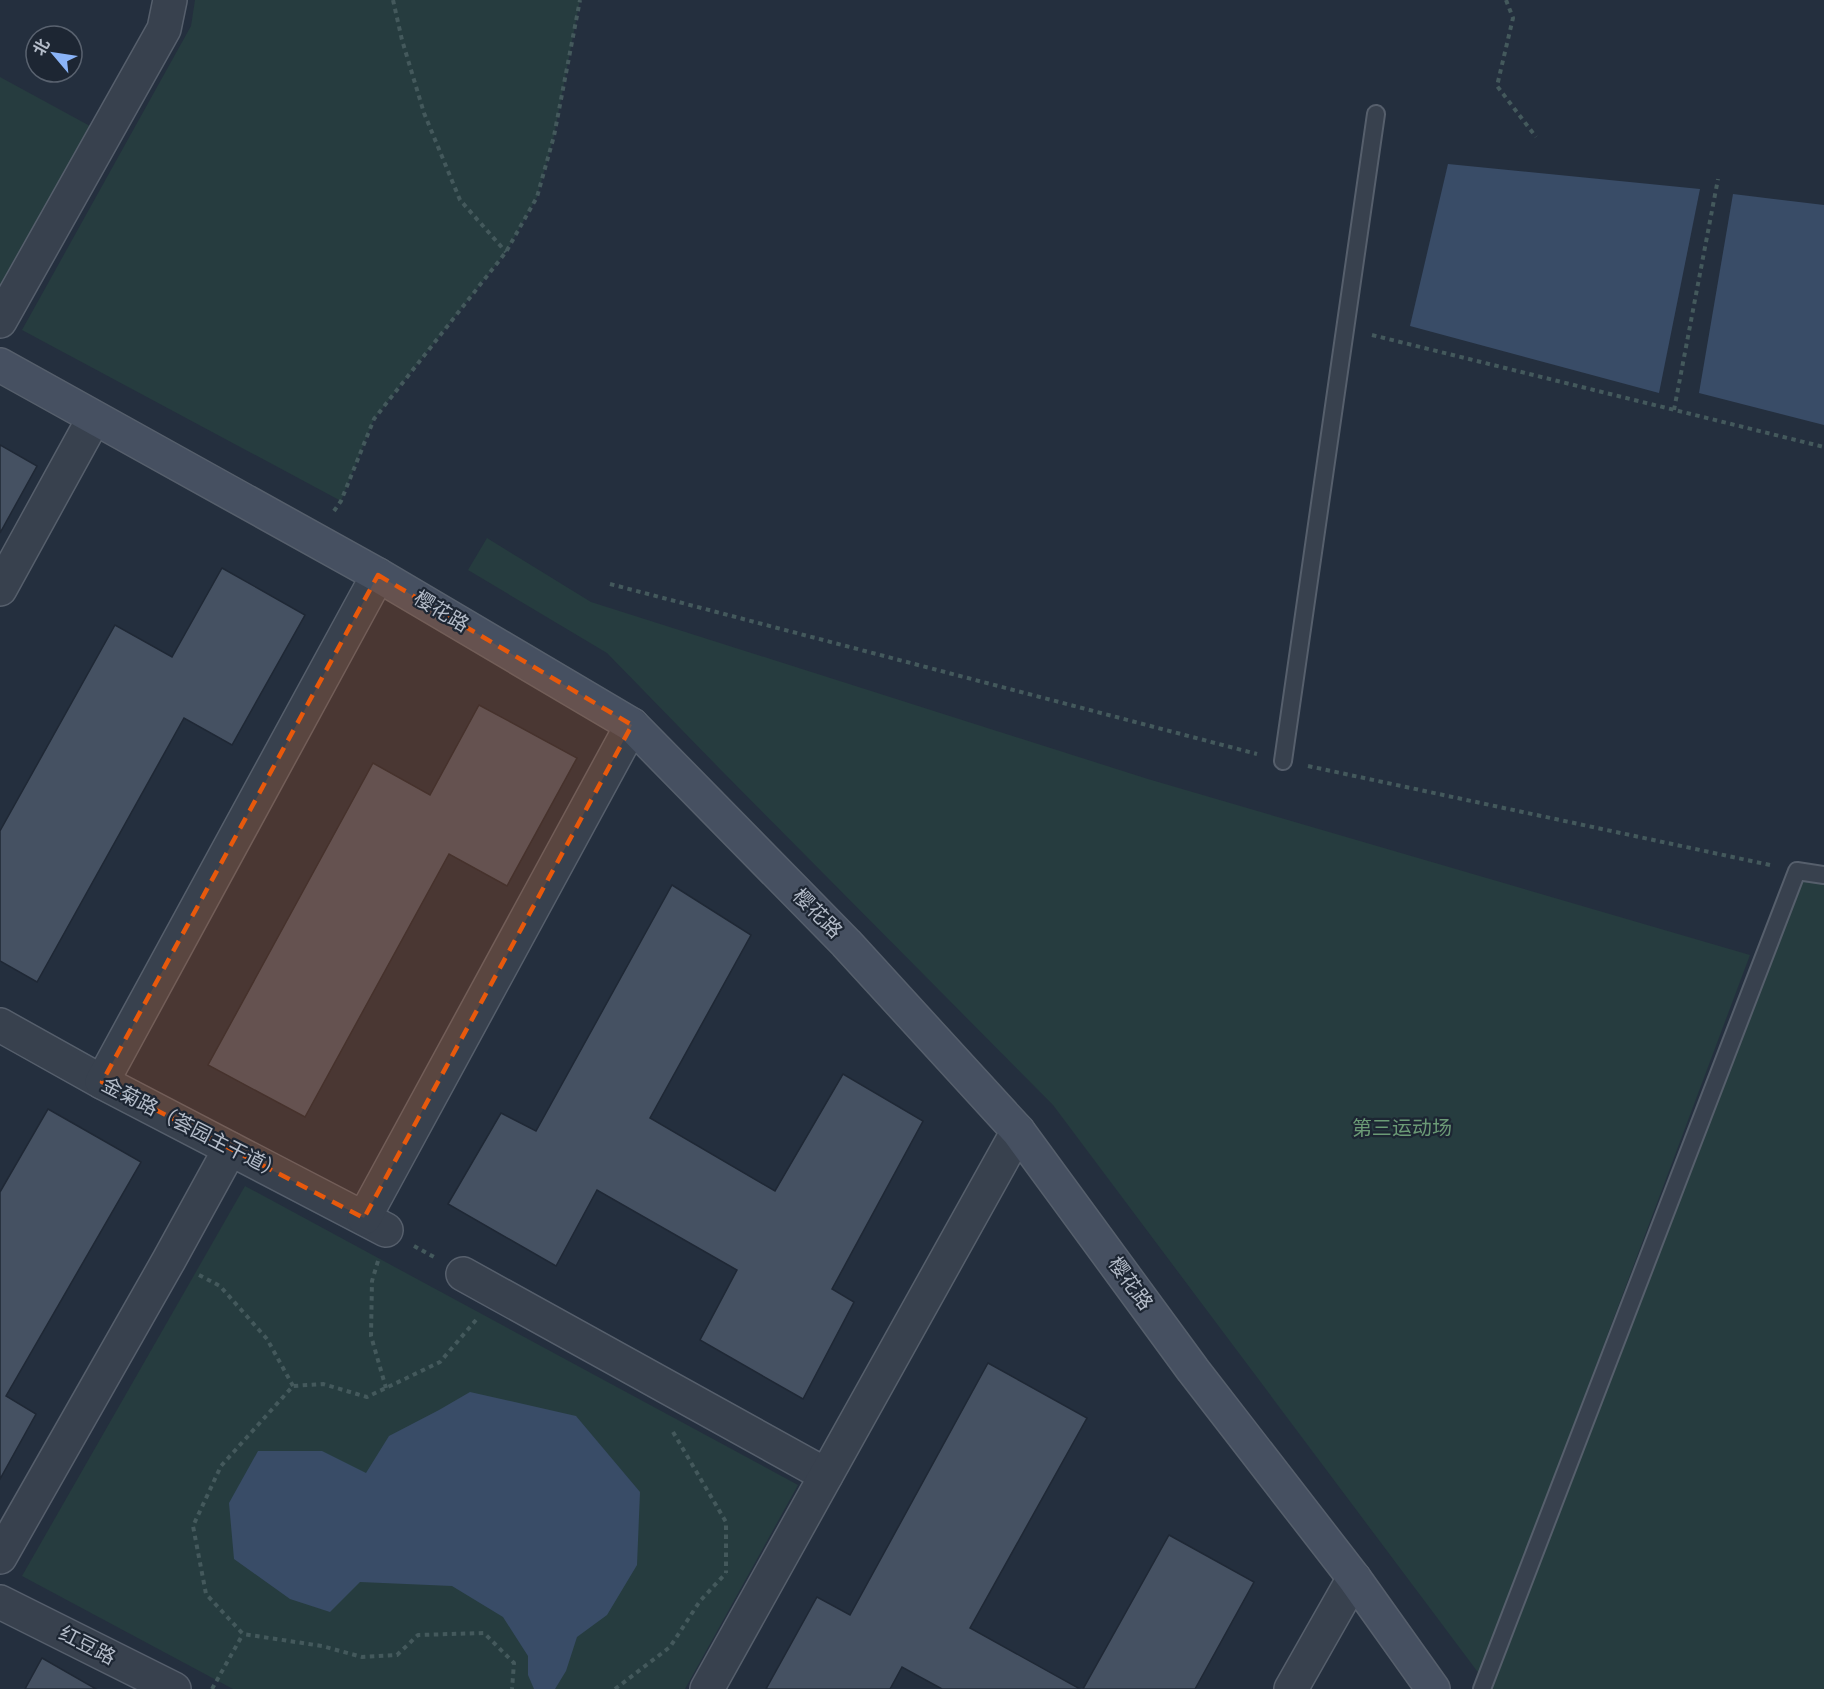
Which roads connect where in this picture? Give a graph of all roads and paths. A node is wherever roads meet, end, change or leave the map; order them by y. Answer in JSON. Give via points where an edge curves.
{"nodes":[{"id":1,"x":170,"y":0,"type":"edge"},
{"id":2,"x":393,"y":0,"type":"edge"},
{"id":3,"x":580,"y":0,"type":"edge"},
{"id":4,"x":1506,"y":0,"type":"edge"},
{"id":5,"x":1376,"y":114,"type":"dead end"},
{"id":6,"x":1536,"y":137,"type":"dead end"},
{"id":7,"x":1718,"y":179,"type":"dead end"},
{"id":8,"x":506,"y":252,"type":"junction"},
{"id":9,"x":0,"y":321,"type":"edge"},
{"id":10,"x":1345,"y":328,"type":"junction"},
{"id":11,"x":0,"y":365,"type":"edge"},
{"id":12,"x":1674,"y":410,"type":"junction"},
{"id":13,"x":94,"y":418,"type":"junction"},
{"id":14,"x":1824,"y":447,"type":"edge"},
{"id":15,"x":316,"y":540,"type":"junction"},
{"id":16,"x":378,"y":575,"type":"junction"},
{"id":17,"x":610,"y":584,"type":"dead end"},
{"id":18,"x":0,"y":589,"type":"edge"},
{"id":19,"x":632,"y":725,"type":"junction"},
{"id":20,"x":1283,"y":761,"type":"junction"},
{"id":21,"x":1797,"y":871,"type":"junction"},
{"id":22,"x":1824,"y":875,"type":"edge"},
{"id":23,"x":0,"y":1025,"type":"edge"},
{"id":24,"x":102,"y":1082,"type":"junction"},
{"id":25,"x":1018,"y":1131,"type":"junction"},
{"id":26,"x":230,"y":1149,"type":"junction"},
{"id":27,"x":375,"y":1224,"type":"junction"},
{"id":28,"x":169,"y":1260,"type":"junction"},
{"id":29,"x":463,"y":1274,"type":"joint"},
{"id":30,"x":498,"y":1293,"type":"junction"},
{"id":31,"x":293,"y":1386,"type":"junction"},
{"id":32,"x":386,"y":1388,"type":"junction"},
{"id":33,"x":669,"y":1424,"type":"dead end"},
{"id":34,"x":826,"y":1475,"type":"junction"},
{"id":35,"x":0,"y":1557,"type":"edge"},
{"id":36,"x":726,"y":1573,"type":"junction"},
{"id":37,"x":769,"y":1578,"type":"junction"},
{"id":38,"x":1354,"y":1578,"type":"junction"},
{"id":39,"x":0,"y":1602,"type":"edge"},
{"id":40,"x":243,"y":1634,"type":"junction"},
{"id":41,"x":174,"y":1689,"type":"edge"},
{"id":42,"x":212,"y":1689,"type":"edge"},
{"id":43,"x":512,"y":1689,"type":"edge"},
{"id":44,"x":615,"y":1689,"type":"edge"},
{"id":45,"x":706,"y":1689,"type":"edge"},
{"id":46,"x":1291,"y":1689,"type":"edge"},
{"id":47,"x":1433,"y":1689,"type":"edge"},
{"id":48,"x":1482,"y":1689,"type":"edge"}],
"edges":[{"from":1,"to":9,"type":"street","via":[[164,29]]},
{"from":2,"to":8,"type":"path","via":[[424,113],[460,200]]},
{"from":3,"to":8,"type":"path","via":[[554,136],[537,197]]},
{"from":4,"to":6,"type":"path","via":[[1514,18],[1497,86]]},
{"from":5,"to":10,"type":"lane"},
{"from":7,"to":12,"type":"path"},
{"from":8,"to":15,"type":"path","via":[[374,419],[341,501]]},
{"from":10,"to":12,"type":"path"},
{"from":10,"to":20,"type":"lane"},
{"from":11,"to":13,"type":"street","name":"樱花路"},
{"from":12,"to":14,"type":"path"},
{"from":13,"to":15,"type":"street","name":"樱花路"},
{"from":13,"to":18,"type":"street"},
{"from":15,"to":16,"type":"street","name":"樱花路"},
{"from":16,"to":19,"type":"street","name":"樱花路"},
{"from":16,"to":24,"type":"street"},
{"from":17,"to":20,"type":"path"},
{"from":19,"to":25,"type":"street","name":"樱花路","via":[[846,943]]},
{"from":19,"to":27,"type":"street"},
{"from":20,"to":21,"type":"path"},
{"from":21,"to":22,"type":"lane"},
{"from":21,"to":48,"type":"lane"},
{"from":23,"to":24,"type":"street","name":"金菊路（荟园主干道）"},
{"from":24,"to":26,"type":"street","name":"金菊路（荟园主干道）"},
{"from":25,"to":34,"type":"street"},
{"from":25,"to":38,"type":"street","name":"樱花路","via":[[1193,1370]]},
{"from":26,"to":27,"type":"street","name":"金菊路（荟园主干道）"},
{"from":26,"to":28,"type":"street"},
{"from":27,"to":29,"type":"path"},
{"from":27,"to":32,"type":"path","via":[[371,1336]]},
{"from":28,"to":31,"type":"path","via":[[220,1286],[267,1339]]},
{"from":28,"to":35,"type":"street"},
{"from":29,"to":30,"type":"street"},
{"from":30,"to":32,"type":"path","via":[[440,1362]]},
{"from":30,"to":34,"type":"street"},
{"from":31,"to":32,"type":"path","via":[[322,1384],[367,1397]]},
{"from":31,"to":40,"type":"path","via":[[221,1466],[193,1526],[206,1594]]},
{"from":33,"to":36,"type":"path","via":[[726,1522]]},
{"from":34,"to":37,"type":"street"},
{"from":36,"to":37,"type":"path"},
{"from":36,"to":44,"type":"path","via":[[700,1601],[670,1647]]},
{"from":37,"to":45,"type":"street"},
{"from":38,"to":46,"type":"street"},
{"from":38,"to":47,"type":"street","name":"樱花路"},
{"from":39,"to":41,"type":"street","name":"红豆路"},
{"from":40,"to":42,"type":"path"},
{"from":40,"to":43,"type":"path","via":[[322,1646],[362,1657],[397,1655],[418,1635],[484,1634],[514,1663]]}]}
